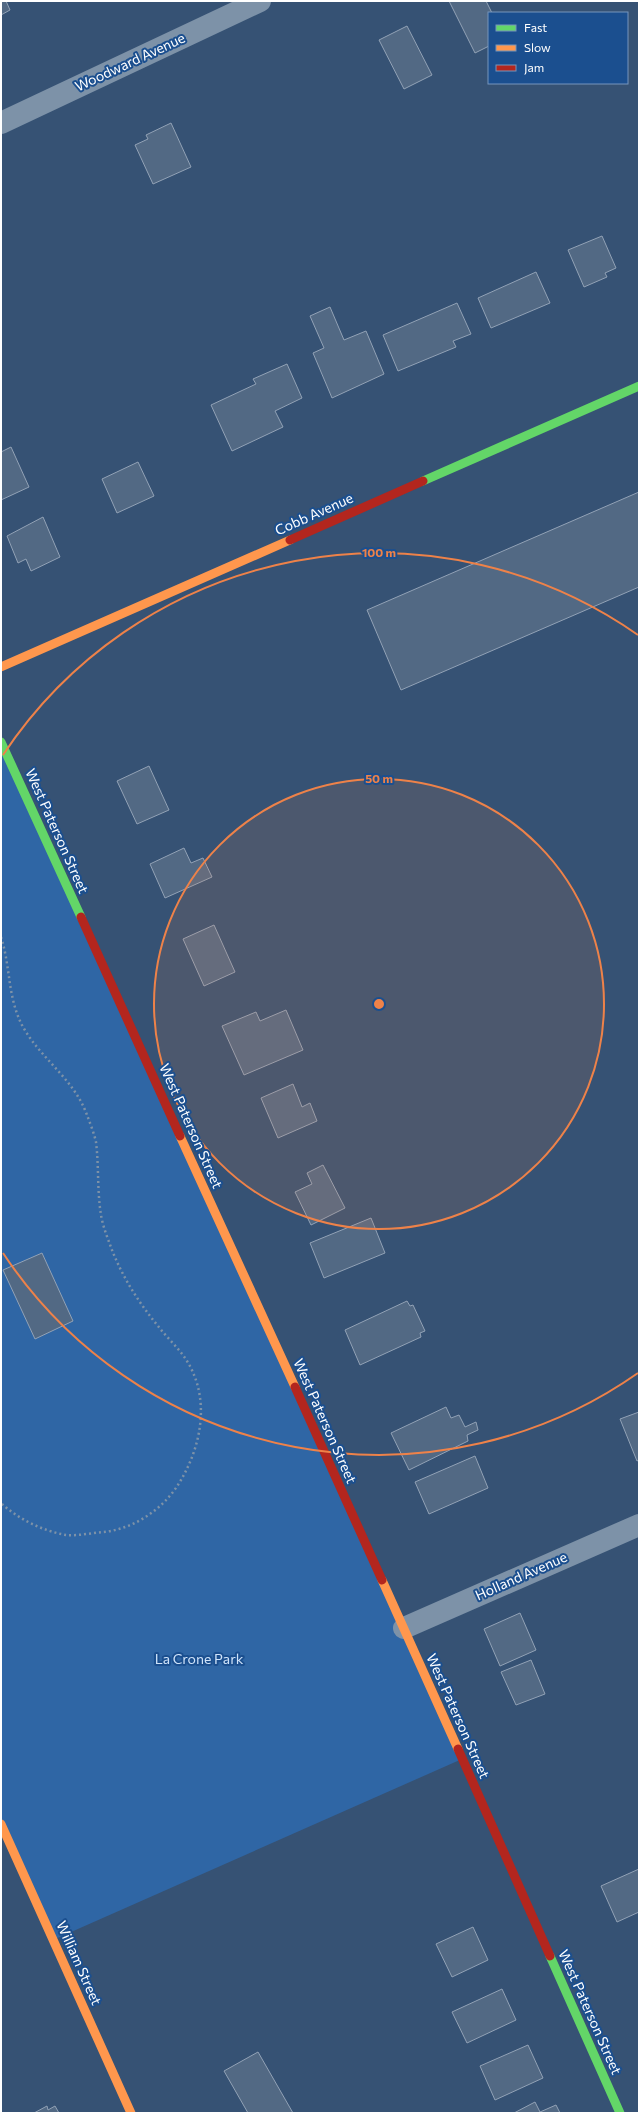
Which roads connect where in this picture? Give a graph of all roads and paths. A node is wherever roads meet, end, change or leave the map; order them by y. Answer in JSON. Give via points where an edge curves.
{"nodes":[{"id":1,"x":260,"y":1,"type":"edge"},
{"id":2,"x":1,"y":123,"type":"edge"},
{"id":3,"x":639,"y":386,"type":"edge"},
{"id":4,"x":1,"y":667,"type":"edge"},
{"id":5,"x":1,"y":742,"type":"edge"},
{"id":6,"x":1,"y":937,"type":"edge"},
{"id":7,"x":1,"y":1503,"type":"edge"},
{"id":8,"x":639,"y":1525,"type":"edge"},
{"id":9,"x":404,"y":1628,"type":"junction"},
{"id":10,"x":1,"y":1824,"type":"edge"},
{"id":11,"x":131,"y":2113,"type":"edge"},
{"id":12,"x":620,"y":2113,"type":"edge"}],
"edges":[{"from":1,"to":2,"type":"street","name":"Woodward Avenue"},
{"from":3,"to":4,"type":"street","name":"Cobb Avenue"},
{"from":5,"to":9,"type":"street","name":"West Paterson Street"},
{"from":6,"to":7,"type":"path","via":[[7,957],[14,1008],[24,1028],[69,1082],[83,1104],[88,1118],[96,1142],[101,1216],[116,1260],[126,1282],[142,1306],[188,1363],[201,1404],[198,1440],[193,1458],[175,1491],[144,1518],[106,1532],[66,1535],[27,1521]]},
{"from":8,"to":9,"type":"street","name":"Holland Avenue"},
{"from":9,"to":12,"type":"street","name":"West Paterson Street"},
{"from":10,"to":11,"type":"street","name":"William Street"}]}
